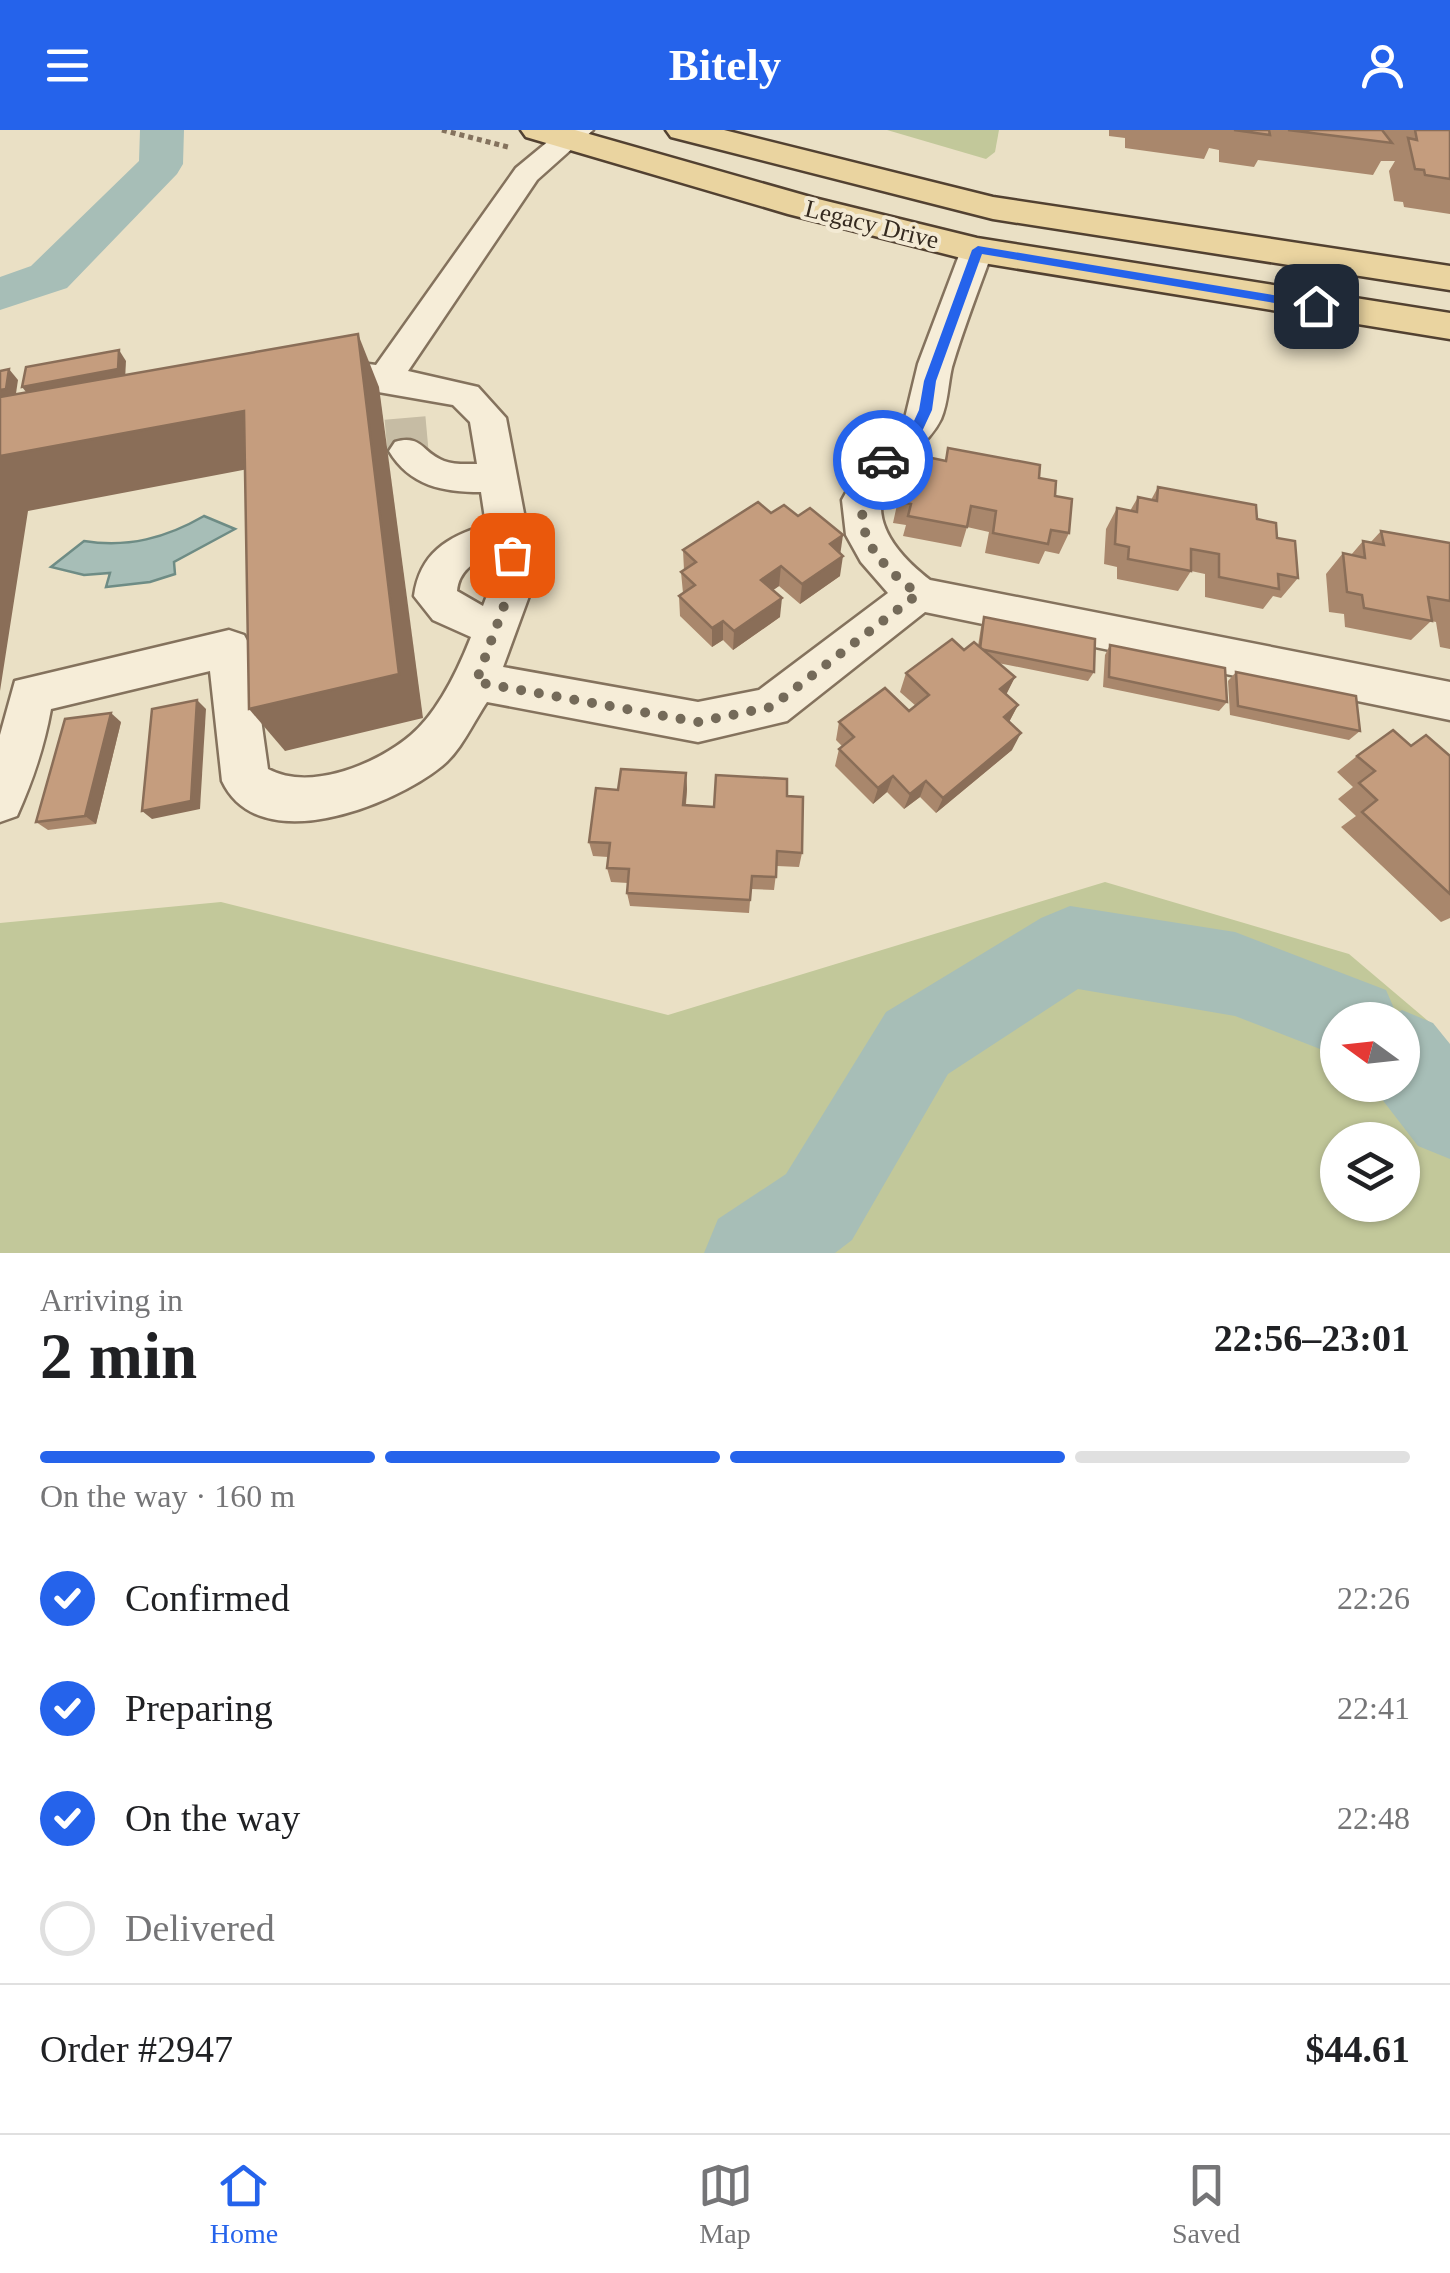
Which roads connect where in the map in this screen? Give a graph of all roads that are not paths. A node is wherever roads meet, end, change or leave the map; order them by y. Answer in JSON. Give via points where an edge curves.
{"nodes":[{"id":1,"x":684,"y":130,"type":"edge"},
{"id":2,"x":549,"y":137,"type":"edge"},
{"id":3,"x":993,"y":208,"type":"junction"},
{"id":4,"x":978,"y":250,"type":"junction"},
{"id":5,"x":1450,"y":278,"type":"edge"},
{"id":6,"x":1450,"y":326,"type":"edge"},
{"id":7,"x":278,"y":376,"type":"edge"},
{"id":8,"x":403,"y":408,"type":"junction"},
{"id":9,"x":498,"y":478,"type":"junction"},
{"id":10,"x":509,"y":534,"type":"junction"},
{"id":11,"x":918,"y":594,"type":"junction"},
{"id":12,"x":494,"y":625,"type":"junction"},
{"id":13,"x":476,"y":682,"type":"junction"},
{"id":14,"x":1450,"y":701,"type":"edge"},
{"id":15,"x":0,"y":800,"type":"edge"}],
"edges":[{"from":1,"to":3,"type":"main road","name":"Legacy Drive"},
{"from":2,"to":4,"type":"main road","name":"Legacy Drive"},
{"from":2,"to":8,"type":"lane"},
{"from":3,"to":4,"type":"main road"},
{"from":3,"to":5,"type":"main road","name":"Legacy Drive"},
{"from":4,"to":6,"type":"main road","name":"Legacy Drive"},
{"from":4,"to":11,"type":"lane","via":[[930,381],[926,410],[912,438],[884,458],[869,480],[862,512],[866,544]]},
{"from":7,"to":8,"type":"lane","via":[[324,367]]},
{"from":8,"to":9,"type":"lane","via":[[416,466],[446,477]]},
{"from":8,"to":9,"type":"lane","via":[[465,396],[480,406]]},
{"from":9,"to":10,"type":"lane"},
{"from":10,"to":12,"type":"lane","via":[[515,576]]},
{"from":10,"to":12,"type":"lane","via":[[460,550],[436,580],[435,596],[448,610]]},
{"from":11,"to":13,"type":"lane","via":[[771,707],[698,722]]},
{"from":11,"to":14,"type":"lane"},
{"from":12,"to":13,"type":"lane"},
{"from":13,"to":15,"type":"lane","via":[[429,749],[378,781],[318,799],[277,799],[246,781],[230,648],[31,695],[18,761]]}]}
